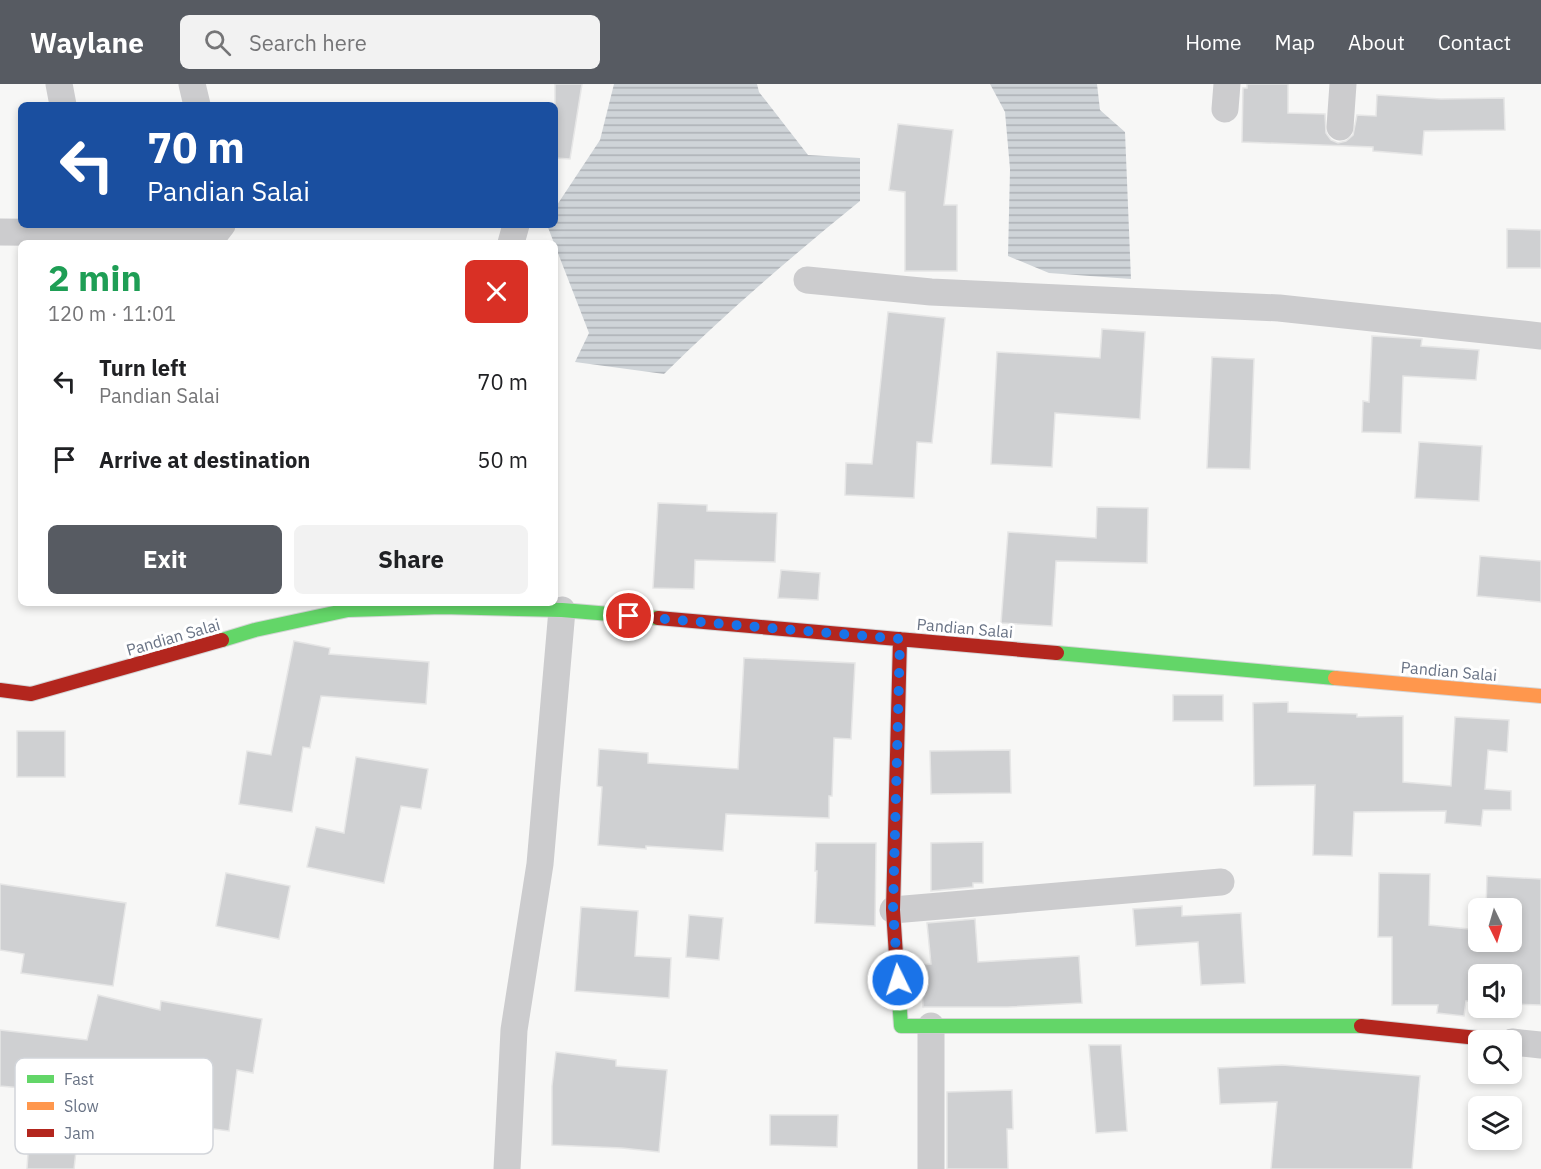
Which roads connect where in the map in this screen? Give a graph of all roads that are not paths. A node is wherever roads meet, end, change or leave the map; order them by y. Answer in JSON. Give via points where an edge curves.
{"nodes":[{"id":1,"x":59,"y":84,"type":"edge"},
{"id":2,"x":192,"y":84,"type":"edge"},
{"id":3,"x":1343,"y":84,"type":"edge"},
{"id":4,"x":62,"y":102,"type":"edge"},
{"id":5,"x":196,"y":102,"type":"edge"},
{"id":6,"x":1340,"y":127,"type":"dead end"},
{"id":7,"x":220,"y":228,"type":"edge"},
{"id":8,"x":84,"y":229,"type":"edge"},
{"id":9,"x":0,"y":232,"type":"edge"},
{"id":10,"x":807,"y":280,"type":"dead end"},
{"id":11,"x":1541,"y":336,"type":"edge"},
{"id":12,"x":423,"y":606,"type":"edge"},
{"id":13,"x":466,"y":606,"type":"edge"},
{"id":14,"x":562,"y":610,"type":"junction"},
{"id":15,"x":900,"y":639,"type":"junction"},
{"id":16,"x":0,"y":690,"type":"edge"},
{"id":17,"x":1541,"y":696,"type":"edge"},
{"id":18,"x":1221,"y":882,"type":"dead end"},
{"id":19,"x":893,"y":910,"type":"junction"},
{"id":20,"x":931,"y":1026,"type":"junction"},
{"id":21,"x":1468,"y":1037,"type":"edge"},
{"id":22,"x":1522,"y":1043,"type":"edge"},
{"id":23,"x":1541,"y":1045,"type":"edge"},
{"id":24,"x":507,"y":1169,"type":"edge"},
{"id":25,"x":931,"y":1169,"type":"edge"}],
"edges":[{"from":1,"to":4,"type":"street"},
{"from":2,"to":5,"type":"street"},
{"from":3,"to":6,"type":"street"},
{"from":7,"to":8,"type":"street","via":[[215,234]]},
{"from":8,"to":9,"type":"street"},
{"from":10,"to":11,"type":"street","via":[[931,292],[1279,308]]},
{"from":12,"to":16,"type":"street","name":"Pandian Salai","via":[[348,610],[255,630],[31,694]]},
{"from":13,"to":14,"type":"street","name":"Pandian Salai"},
{"from":14,"to":15,"type":"street","name":"Pandian Salai"},
{"from":14,"to":24,"type":"street","via":[[540,864],[514,1030]]},
{"from":15,"to":17,"type":"street","name":"Pandian Salai"},
{"from":15,"to":19,"type":"street"},
{"from":18,"to":19,"type":"street"},
{"from":19,"to":20,"type":"street","via":[[901,1026]]},
{"from":20,"to":21,"type":"street","via":[[1368,1026]]},
{"from":20,"to":25,"type":"street"},
{"from":22,"to":23,"type":"street"}]}
